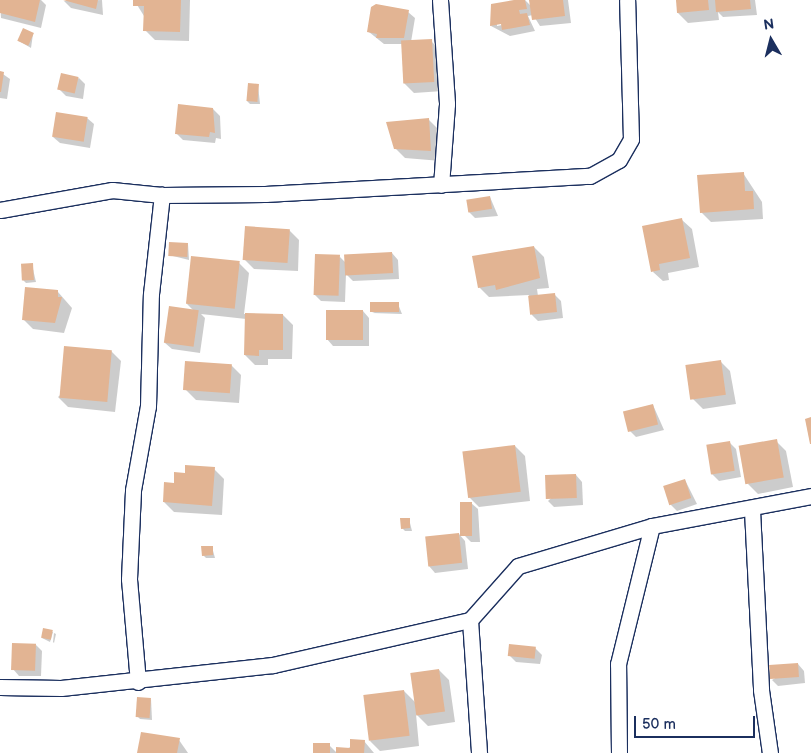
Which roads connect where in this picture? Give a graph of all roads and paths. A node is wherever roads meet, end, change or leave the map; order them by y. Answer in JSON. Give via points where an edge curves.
{"nodes":[{"id":1,"x":440,"y":0,"type":"edge"},
{"id":2,"x":626,"y":0,"type":"edge"},
{"id":3,"x":441,"y":185,"type":"junction"},
{"id":4,"x":162,"y":195,"type":"junction"},
{"id":5,"x":0,"y":210,"type":"edge"},
{"id":6,"x":811,"y":496,"type":"edge"},
{"id":7,"x":752,"y":510,"type":"junction"},
{"id":8,"x":652,"y":526,"type":"junction"},
{"id":9,"x":470,"y":620,"type":"junction"},
{"id":10,"x":138,"y":682,"type":"junction"},
{"id":11,"x":0,"y":687,"type":"edge"},
{"id":12,"x":479,"y":753,"type":"edge"},
{"id":13,"x":619,"y":753,"type":"edge"},
{"id":14,"x":770,"y":753,"type":"edge"}],
"edges":[{"from":1,"to":3,"type":"street","via":[[447,104]]},
{"from":2,"to":3,"type":"street","via":[[631,139],[619,160],[590,176]]},
{"from":3,"to":4,"type":"street"},
{"from":4,"to":5,"type":"street","via":[[112,190]]},
{"from":4,"to":10,"type":"street","via":[[150,294],[148,406],[133,490],[129,579]]},
{"from":6,"to":7,"type":"street"},
{"from":7,"to":8,"type":"street"},
{"from":7,"to":14,"type":"street","via":[[761,690]]},
{"from":8,"to":9,"type":"street","via":[[518,566]]},
{"from":8,"to":13,"type":"street","via":[[618,664]]},
{"from":9,"to":10,"type":"street","via":[[273,665]]},
{"from":9,"to":12,"type":"street"},
{"from":10,"to":11,"type":"street","via":[[61,688]]}]}
